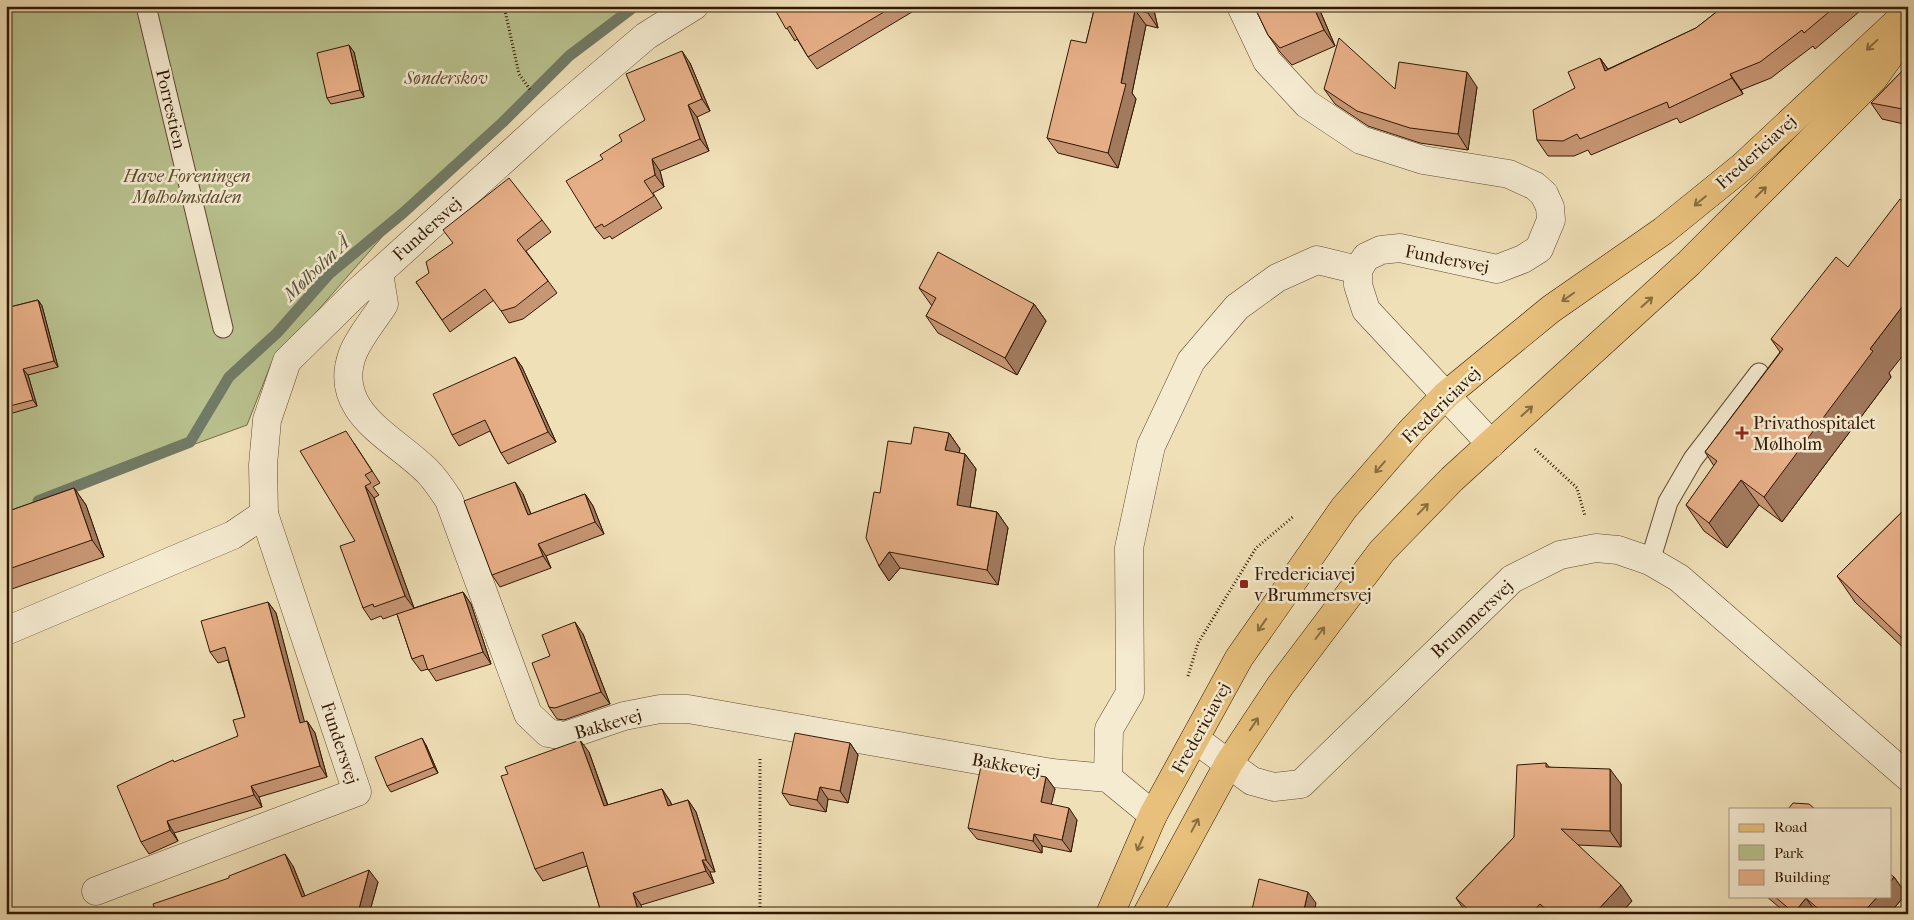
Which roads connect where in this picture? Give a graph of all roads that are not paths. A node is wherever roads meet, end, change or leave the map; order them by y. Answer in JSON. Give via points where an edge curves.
{"nodes":[{"id":1,"x":146,"y":6,"type":"edge"},
{"id":2,"x":694,"y":6,"type":"edge"},
{"id":3,"x":1241,"y":6,"type":"edge"},
{"id":4,"x":1908,"y":12,"type":"edge"},
{"id":5,"x":1908,"y":30,"type":"edge"},
{"id":6,"x":1358,"y":270,"type":"junction"},
{"id":7,"x":379,"y":273,"type":"junction"},
{"id":8,"x":223,"y":328,"type":"dead end"},
{"id":9,"x":1759,"y":373,"type":"dead end"},
{"id":10,"x":1446,"y":395,"type":"junction"},
{"id":11,"x":1491,"y":444,"type":"junction"},
{"id":12,"x":264,"y":514,"type":"junction"},
{"id":13,"x":1650,"y":561,"type":"junction"},
{"id":14,"x":6,"y":631,"type":"edge"},
{"id":15,"x":1194,"y":739,"type":"junction"},
{"id":16,"x":1229,"y":762,"type":"junction"},
{"id":17,"x":1908,"y":777,"type":"edge"},
{"id":18,"x":1108,"y":778,"type":"junction"},
{"id":19,"x":1153,"y":815,"type":"junction"},
{"id":20,"x":96,"y":890,"type":"dead end"},
{"id":21,"x":1110,"y":914,"type":"edge"},
{"id":22,"x":1147,"y":914,"type":"edge"}],
"edges":[{"from":1,"to":8,"type":"lane","name":"Porrestien"},
{"from":2,"to":7,"type":"street","name":"Fundersvej","via":[[646,36]]},
{"from":3,"to":6,"type":"street","name":"Fundersvej","via":[[1267,61],[1308,104],[1361,140],[1423,160],[1509,174],[1535,186],[1544,194],[1550,207],[1551,220],[1539,249],[1497,269],[1400,248],[1380,250],[1366,256]]},
{"from":4,"to":10,"type":"main road","name":"Fredericiavej","one_way":true,"via":[[1742,167],[1663,231],[1551,309]]},
{"from":11,"to":5,"type":"main road","name":"Fredericiavej","one_way":true,"via":[[1689,263],[1873,79]]},
{"from":6,"to":10,"type":"street","via":[[1358,285],[1366,310]]},
{"from":6,"to":18,"type":"street","via":[[1318,260],[1277,278],[1237,307],[1190,361],[1151,446],[1129,548],[1130,693],[1109,729]]},
{"from":7,"to":12,"type":"street","name":"Fundersvej","via":[[287,361],[267,420],[263,465]]},
{"from":7,"to":18,"type":"street","name":"Bakkevej","via":[[384,304],[353,353],[346,382],[357,406],[374,428],[429,472],[449,500],[528,714],[548,733],[565,736],[624,716],[660,709],[688,709],[1052,773]]},
{"from":9,"to":13,"type":"lane","via":[[1688,468],[1668,502]]},
{"from":10,"to":11,"type":"street"},
{"from":10,"to":15,"type":"main road","name":"Fredericiavej","one_way":true,"via":[[1344,508],[1239,658]]},
{"from":16,"to":11,"type":"main road","name":"Fredericiavej","one_way":true,"via":[[1280,686],[1382,551]]},
{"from":12,"to":14,"type":"street","via":[[233,536]]},
{"from":12,"to":20,"type":"street","name":"Fundersvej","via":[[357,792]]},
{"from":13,"to":16,"type":"street","name":"Brummersvej","via":[[1618,550],[1596,548],[1560,555],[1512,579],[1301,784],[1274,788],[1252,781]]},
{"from":13,"to":17,"type":"street","name":"Brummersvej","via":[[1679,578]]},
{"from":15,"to":16,"type":"street","name":"Brummersvej"},
{"from":15,"to":19,"type":"main road","name":"Fredericiavej"},
{"from":22,"to":16,"type":"main road","name":"Fredericiavej","one_way":true},
{"from":18,"to":19,"type":"street"},
{"from":19,"to":21,"type":"main road","name":"Fredericiavej","one_way":true}]}
